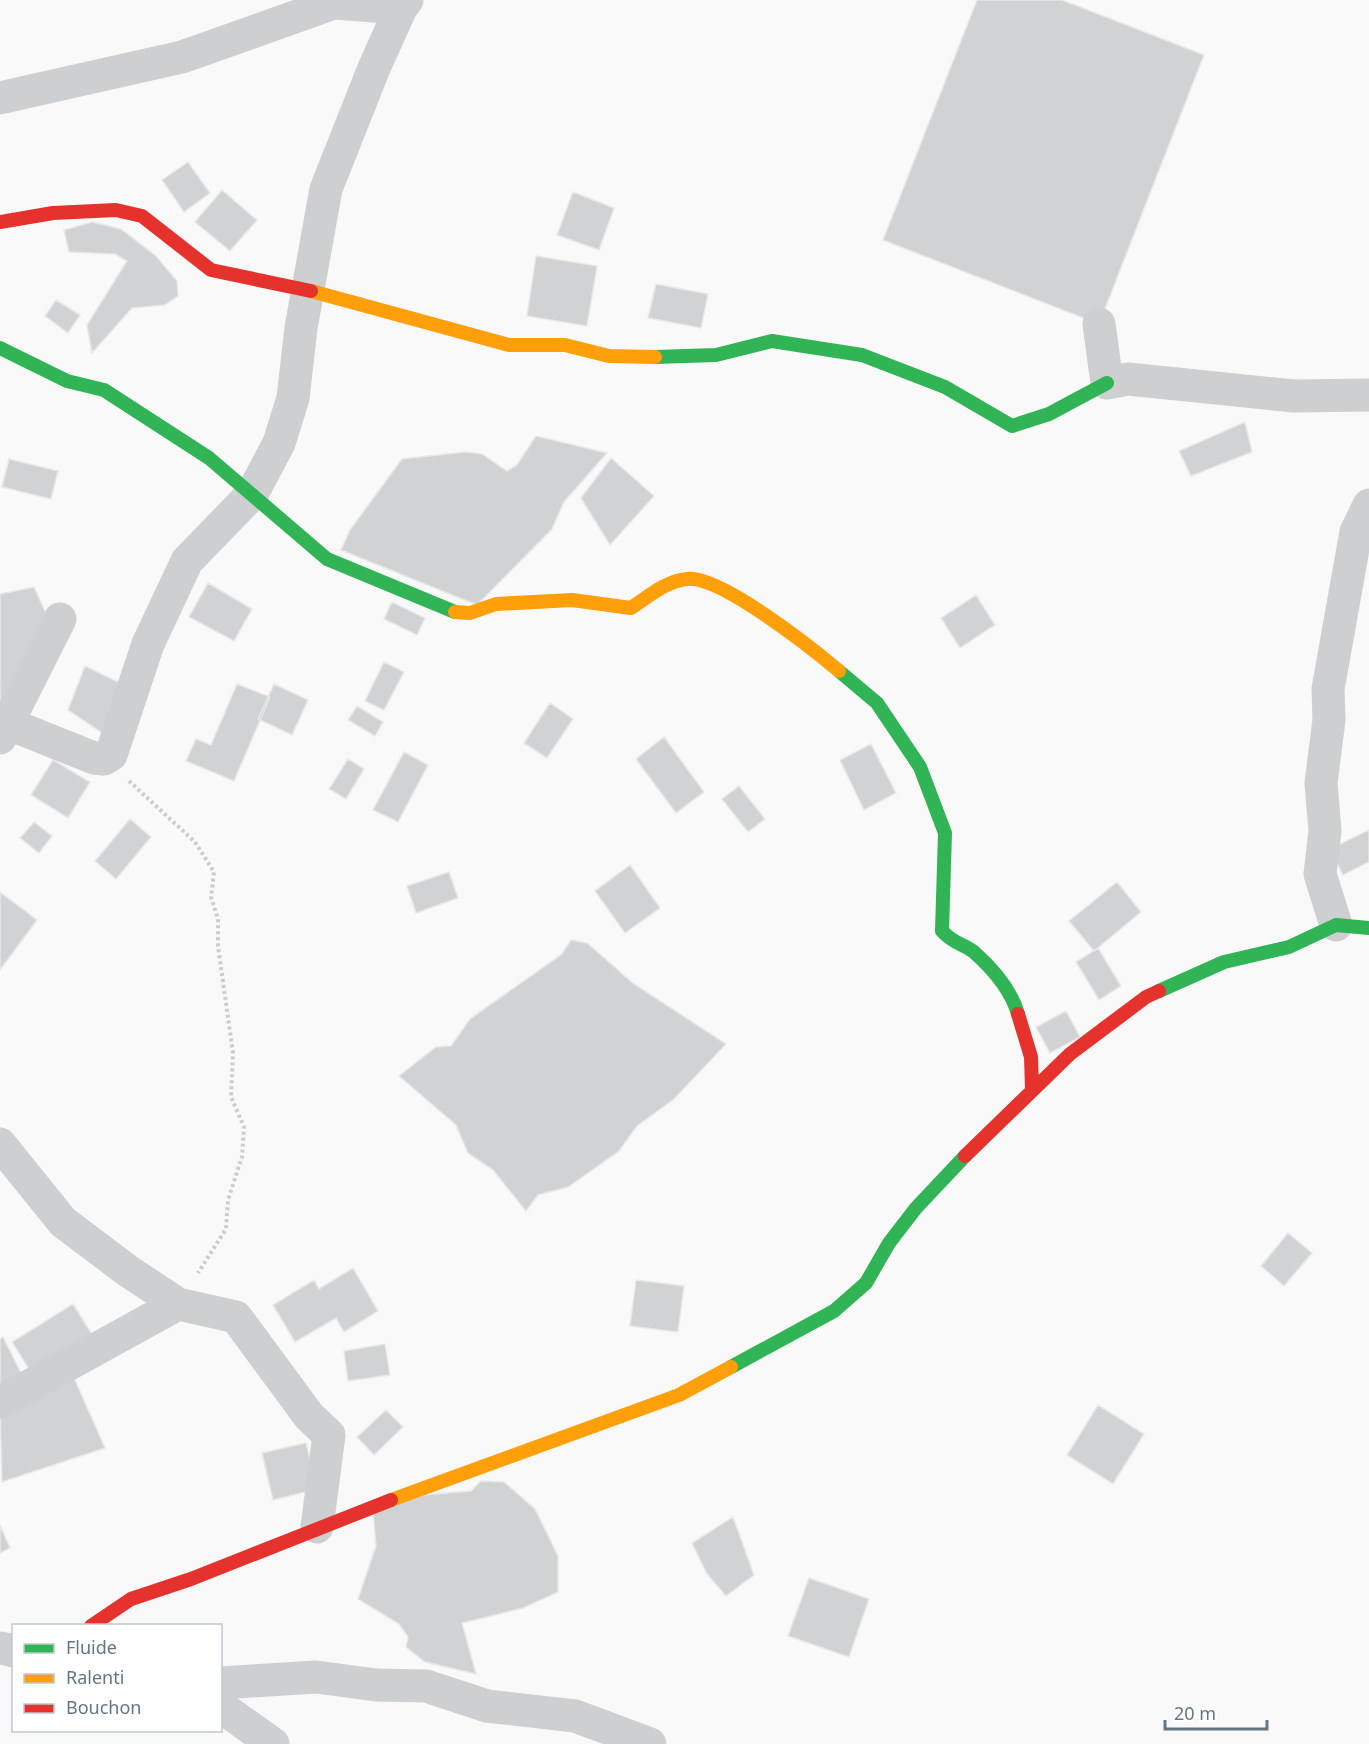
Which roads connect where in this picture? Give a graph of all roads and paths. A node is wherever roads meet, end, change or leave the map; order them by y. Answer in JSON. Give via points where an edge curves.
{"nodes":[{"id":1,"x":404,"y":4,"type":"edge"},
{"id":2,"x":0,"y":98,"type":"edge"},
{"id":3,"x":0,"y":222,"type":"edge"},
{"id":4,"x":308,"y":290,"type":"junction"},
{"id":5,"x":1100,"y":324,"type":"dead end"},
{"id":6,"x":0,"y":348,"type":"edge"},
{"id":7,"x":1107,"y":383,"type":"junction"},
{"id":8,"x":1369,"y":394,"type":"edge"},
{"id":9,"x":252,"y":494,"type":"junction"},
{"id":10,"x":1369,"y":505,"type":"edge"},
{"id":11,"x":60,"y":619,"type":"dead end"},
{"id":12,"x":4,"y":731,"type":"edge"},
{"id":13,"x":104,"y":759,"type":"junction"},
{"id":14,"x":1336,"y":925,"type":"junction"},
{"id":15,"x":1369,"y":928,"type":"edge"},
{"id":16,"x":1032,"y":1088,"type":"junction"},
{"id":17,"x":0,"y":1144,"type":"edge"},
{"id":18,"x":178,"y":1304,"type":"junction"},
{"id":19,"x":0,"y":1402,"type":"edge"},
{"id":20,"x":317,"y":1527,"type":"junction"},
{"id":21,"x":94,"y":1624,"type":"edge"},
{"id":22,"x":222,"y":1683,"type":"edge"},
{"id":23,"x":222,"y":1707,"type":"edge"},
{"id":24,"x":273,"y":1744,"type":"edge"},
{"id":25,"x":650,"y":1744,"type":"edge"}],
"edges":[{"from":1,"to":2,"type":"street","via":[[334,3],[182,57]]},
{"from":1,"to":4,"type":"street","via":[[326,189]]},
{"from":3,"to":4,"type":"street","via":[[53,213],[116,210],[142,216],[211,270]]},
{"from":4,"to":7,"type":"street","via":[[509,345],[565,345],[609,356],[666,356],[716,355],[772,340],[862,355],[945,387],[1012,426],[1049,414]]},
{"from":4,"to":9,"type":"street","via":[[293,398],[279,443]]},
{"from":5,"to":7,"type":"street"},
{"from":6,"to":9,"type":"street","via":[[67,381],[104,390],[209,458]]},
{"from":7,"to":8,"type":"street","via":[[1128,379],[1294,396]]},
{"from":9,"to":13,"type":"street","via":[[186,561],[148,644],[111,755]]},
{"from":9,"to":16,"type":"street","via":[[327,559],[460,614],[496,604],[572,600],[632,608],[668,583],[690,578],[725,591],[793,632],[877,703],[920,767],[945,833],[942,931],[953,944],[972,950],[1012,993],[1031,1057]]},
{"from":10,"to":14,"type":"street","via":[[1356,532],[1328,689],[1329,720],[1321,783],[1325,831],[1320,874]]},
{"from":11,"to":12,"type":"street"},
{"from":12,"to":13,"type":"street"},
{"from":13,"to":18,"type":"path","via":[[195,842],[214,872],[211,897],[218,919],[218,946],[233,1053],[231,1097],[244,1126],[242,1157],[228,1200],[226,1229]]},
{"from":14,"to":15,"type":"street"},
{"from":14,"to":16,"type":"street","via":[[1289,947],[1224,962],[1146,997]]},
{"from":16,"to":20,"type":"street","via":[[916,1208],[889,1243],[866,1283],[834,1311],[679,1395]]},
{"from":17,"to":18,"type":"street","via":[[63,1222]]},
{"from":18,"to":19,"type":"street"},
{"from":18,"to":20,"type":"street","via":[[236,1317],[328,1436]]},
{"from":20,"to":21,"type":"street","via":[[191,1579],[131,1599]]},
{"from":22,"to":25,"type":"street","via":[[316,1677],[376,1685],[426,1686],[487,1706],[575,1716]]},
{"from":23,"to":24,"type":"street"}]}
